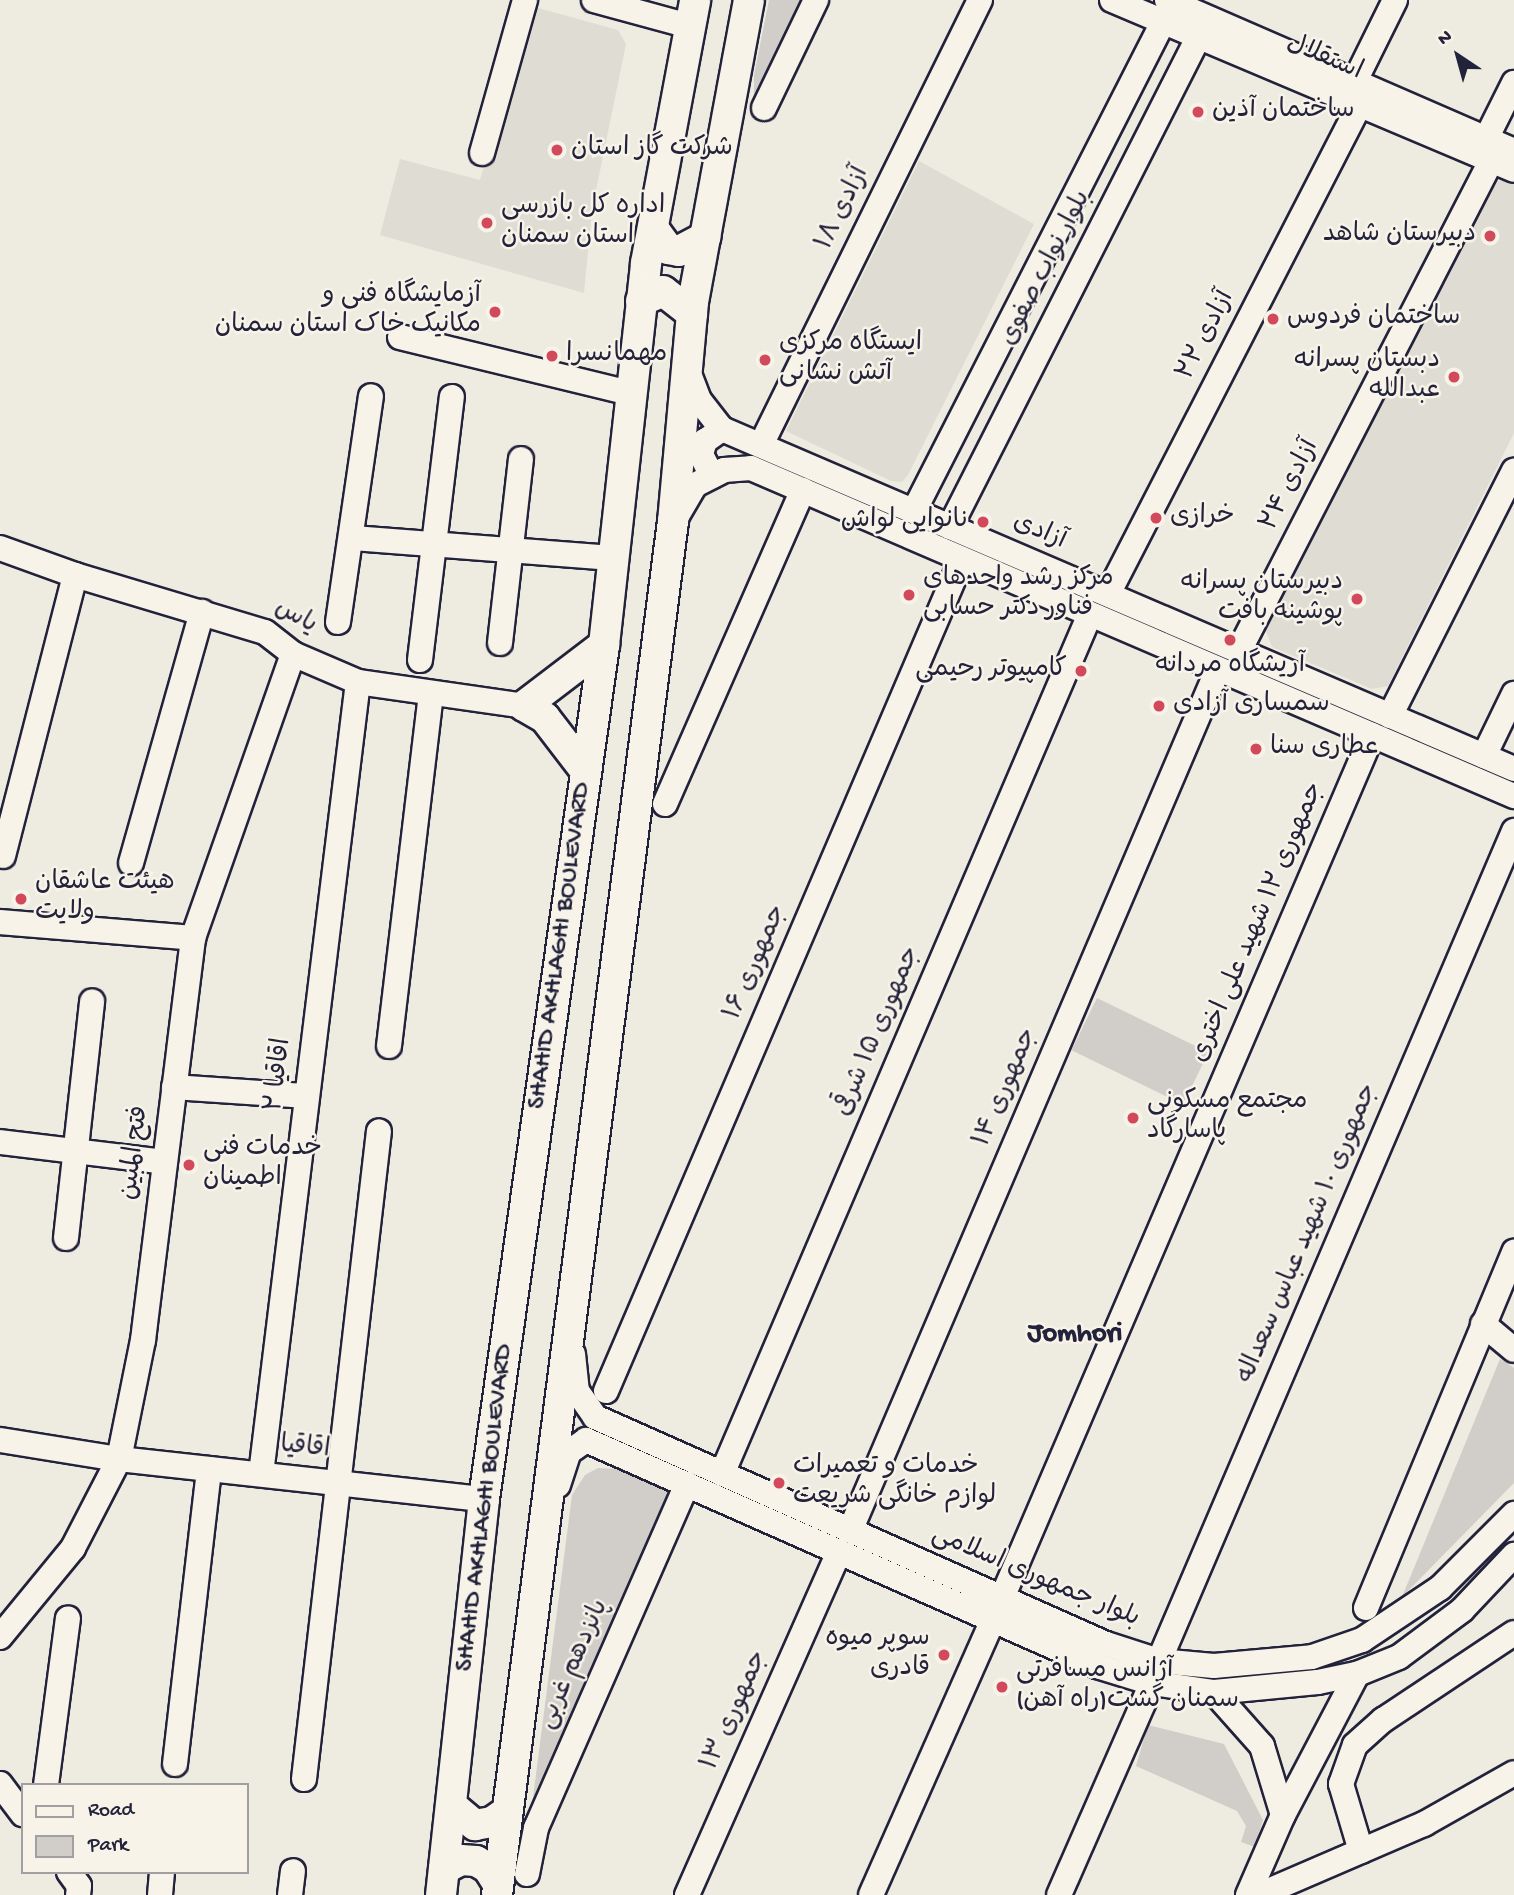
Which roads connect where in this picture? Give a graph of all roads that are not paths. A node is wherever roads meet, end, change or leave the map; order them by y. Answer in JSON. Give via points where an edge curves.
{"nodes":[{"id":1,"x":525,"y":0,"type":"edge"},
{"id":2,"x":594,"y":0,"type":"edge"},
{"id":3,"x":749,"y":0,"type":"edge"},
{"id":4,"x":816,"y":0,"type":"edge"},
{"id":5,"x":981,"y":0,"type":"edge"},
{"id":6,"x":1112,"y":0,"type":"edge"},
{"id":7,"x":1395,"y":0,"type":"edge"},
{"id":8,"x":1164,"y":12,"type":"edge"},
{"id":9,"x":692,"y":13,"type":"edge"},
{"id":10,"x":1200,"y":18,"type":"edge"},
{"id":11,"x":1150,"y":47,"type":"junction"},
{"id":12,"x":1265,"y":54,"type":"junction"},
{"id":13,"x":1183,"y":68,"type":"junction"},
{"id":14,"x":1356,"y":79,"type":"junction"},
{"id":15,"x":1514,"y":83,"type":"edge"},
{"id":16,"x":1359,"y":106,"type":"junction"},
{"id":17,"x":764,"y":108,"type":"dead end"},
{"id":18,"x":1488,"y":150,"type":"junction"},
{"id":19,"x":1514,"y":151,"type":"edge"},
{"id":20,"x":482,"y":153,"type":"dead end"},
{"id":21,"x":1514,"y":170,"type":"edge"},
{"id":22,"x":653,"y":228,"type":"junction"},
{"id":23,"x":705,"y":237,"type":"junction"},
{"id":24,"x":641,"y":301,"type":"junction"},
{"id":25,"x":692,"y":314,"type":"junction"},
{"id":26,"x":400,"y":337,"type":"dead end"},
{"id":27,"x":687,"y":367,"type":"junction"},
{"id":28,"x":630,"y":393,"type":"junction"},
{"id":29,"x":371,"y":397,"type":"dead end"},
{"id":30,"x":452,"y":397,"type":"dead end"},
{"id":31,"x":722,"y":429,"type":"junction"},
{"id":32,"x":761,"y":445,"type":"junction"},
{"id":33,"x":521,"y":459,"type":"dead end"},
{"id":34,"x":1514,"y":470,"type":"edge"},
{"id":35,"x":712,"y":477,"type":"junction"},
{"id":36,"x":928,"y":483,"type":"junction"},
{"id":37,"x":803,"y":490,"type":"junction"},
{"id":38,"x":964,"y":498,"type":"junction"},
{"id":39,"x":914,"y":511,"type":"junction"},
{"id":40,"x":673,"y":522,"type":"junction"},
{"id":41,"x":950,"y":527,"type":"junction"},
{"id":42,"x":352,"y":538,"type":"junction"},
{"id":43,"x":0,"y":548,"type":"edge"},
{"id":44,"x":434,"y":548,"type":"junction"},
{"id":45,"x":512,"y":552,"type":"junction"},
{"id":46,"x":613,"y":558,"type":"junction"},
{"id":47,"x":962,"y":559,"type":"junction"},
{"id":48,"x":75,"y":575,"type":"junction"},
{"id":49,"x":1108,"y":594,"type":"junction"},
{"id":50,"x":202,"y":612,"type":"junction"},
{"id":51,"x":1090,"y":614,"type":"junction"},
{"id":52,"x":338,"y":622,"type":"dead end"},
{"id":53,"x":1170,"y":635,"type":"junction"},
{"id":54,"x":500,"y":643,"type":"dead end"},
{"id":55,"x":604,"y":645,"type":"junction"},
{"id":56,"x":1239,"y":651,"type":"junction"},
{"id":57,"x":293,"y":654,"type":"junction"},
{"id":58,"x":420,"y":660,"type":"dead end"},
{"id":59,"x":1218,"y":669,"type":"junction"},
{"id":60,"x":358,"y":682,"type":"junction"},
{"id":61,"x":431,"y":694,"type":"junction"},
{"id":62,"x":1514,"y":694,"type":"edge"},
{"id":63,"x":524,"y":706,"type":"junction"},
{"id":64,"x":1390,"y":716,"type":"junction"},
{"id":65,"x":1372,"y":735,"type":"junction"},
{"id":66,"x":1484,"y":756,"type":"junction"},
{"id":67,"x":1514,"y":769,"type":"edge"},
{"id":68,"x":585,"y":770,"type":"junction"},
{"id":69,"x":1514,"y":796,"type":"edge"},
{"id":70,"x":665,"y":804,"type":"dead end"},
{"id":71,"x":1514,"y":831,"type":"edge"},
{"id":72,"x":3,"y":856,"type":"dead end"},
{"id":73,"x":131,"y":863,"type":"dead end"},
{"id":74,"x":0,"y":922,"type":"edge"},
{"id":75,"x":193,"y":938,"type":"junction"},
{"id":76,"x":92,"y":1001,"type":"dead end"},
{"id":77,"x":389,"y":1046,"type":"dead end"},
{"id":78,"x":174,"y":1087,"type":"junction"},
{"id":79,"x":307,"y":1096,"type":"junction"},
{"id":80,"x":379,"y":1131,"type":"dead end"},
{"id":81,"x":0,"y":1142,"type":"edge"},
{"id":82,"x":76,"y":1151,"type":"junction"},
{"id":83,"x":165,"y":1162,"type":"junction"},
{"id":84,"x":66,"y":1238,"type":"dead end"},
{"id":85,"x":1514,"y":1252,"type":"edge"},
{"id":86,"x":1483,"y":1324,"type":"junction"},
{"id":87,"x":571,"y":1339,"type":"junction"},
{"id":88,"x":1514,"y":1350,"type":"edge"},
{"id":89,"x":606,"y":1391,"type":"dead end"},
{"id":90,"x":590,"y":1428,"type":"junction"},
{"id":91,"x":0,"y":1440,"type":"edge"},
{"id":92,"x":31,"y":1445,"type":"junction"},
{"id":93,"x":0,"y":1457,"type":"edge"},
{"id":94,"x":119,"y":1459,"type":"junction"},
{"id":95,"x":209,"y":1469,"type":"junction"},
{"id":96,"x":722,"y":1474,"type":"junction"},
{"id":97,"x":261,"y":1475,"type":"junction"},
{"id":98,"x":339,"y":1483,"type":"junction"},
{"id":99,"x":687,"y":1484,"type":"junction"},
{"id":100,"x":484,"y":1499,"type":"junction"},
{"id":101,"x":550,"y":1505,"type":"junction"},
{"id":102,"x":1514,"y":1514,"type":"edge"},
{"id":103,"x":844,"y":1541,"type":"junction"},
{"id":104,"x":1514,"y":1555,"type":"edge"},
{"id":105,"x":1366,"y":1608,"type":"dead end"},
{"id":106,"x":998,"y":1609,"type":"junction"},
{"id":107,"x":68,"y":1618,"type":"dead end"},
{"id":108,"x":1514,"y":1633,"type":"edge"},
{"id":109,"x":0,"y":1637,"type":"edge"},
{"id":110,"x":1155,"y":1672,"type":"junction"},
{"id":111,"x":1357,"y":1674,"type":"junction"},
{"id":112,"x":1214,"y":1692,"type":"junction"},
{"id":113,"x":175,"y":1764,"type":"dead end"},
{"id":114,"x":1514,"y":1773,"type":"edge"},
{"id":115,"x":304,"y":1779,"type":"dead end"},
{"id":116,"x":46,"y":1783,"type":"edge"},
{"id":117,"x":0,"y":1784,"type":"edge"},
{"id":118,"x":452,"y":1806,"type":"junction"},
{"id":119,"x":21,"y":1811,"type":"edge"},
{"id":120,"x":508,"y":1811,"type":"junction"},
{"id":121,"x":1283,"y":1815,"type":"junction"},
{"id":122,"x":1362,"y":1851,"type":"junction"},
{"id":123,"x":162,"y":1874,"type":"edge"},
{"id":124,"x":527,"y":1874,"type":"dead end"},
{"id":125,"x":442,"y":1882,"type":"edge"},
{"id":126,"x":498,"y":1890,"type":"edge"},
{"id":127,"x":160,"y":1895,"type":"edge"},
{"id":128,"x":687,"y":1895,"type":"edge"},
{"id":129,"x":871,"y":1895,"type":"edge"},
{"id":130,"x":1059,"y":1895,"type":"edge"},
{"id":131,"x":1248,"y":1895,"type":"edge"},
{"id":132,"x":1259,"y":1895,"type":"edge"}],
"edges":[{"from":1,"to":20,"type":"street"},
{"from":2,"to":9,"type":"street"},
{"from":3,"to":23,"type":"main road"},
{"from":4,"to":17,"type":"street"},
{"from":5,"to":32,"type":"street","name":"آزادی ۱۸"},
{"from":6,"to":8,"type":"street","name":"استقلال"},
{"from":7,"to":14,"type":"street"},
{"from":8,"to":10,"type":"street","name":"استقلال"},
{"from":8,"to":11,"type":"street","name":"بلوار نواب صفوی"},
{"from":9,"to":22,"type":"main road","name":"SHAHID AKHLAGHI BOULEVARD"},
{"from":10,"to":12,"type":"street","name":"استقلال"},
{"from":10,"to":13,"type":"street","name":"بلوار نواب صفوی"},
{"from":11,"to":13,"type":"street","via":[[1170,44],[1182,57]]},
{"from":11,"to":36,"type":"street","name":"بلوار نواب صفوی"},
{"from":12,"to":14,"type":"street","name":"استقلال"},
{"from":12,"to":16,"type":"street","name":"استقلال"},
{"from":13,"to":38,"type":"street","name":"بلوار نواب صفوی"},
{"from":14,"to":18,"type":"street","name":"استقلال"},
{"from":15,"to":18,"type":"street","name":"آزادی ۲۴"},
{"from":16,"to":18,"type":"street","name":"استقلال"},
{"from":16,"to":49,"type":"street","name":"آزادی ۲۲"},
{"from":18,"to":19,"type":"street","name":"استقلال"},
{"from":18,"to":21,"type":"street","name":"استقلال"},
{"from":18,"to":56,"type":"street","name":"آزادی ۲۴"},
{"from":22,"to":23,"type":"main road","via":[[668,249],[679,251]]},
{"from":22,"to":24,"type":"main road","name":"SHAHID AKHLAGHI BOULEVARD"},
{"from":23,"to":25,"type":"main road"},
{"from":24,"to":25,"type":"main road","via":[[663,291]]},
{"from":24,"to":28,"type":"main road","name":"SHAHID AKHLAGHI BOULEVARD"},
{"from":25,"to":27,"type":"main road"},
{"from":26,"to":28,"type":"street"},
{"from":27,"to":31,"type":"street","name":"آزادی","via":[[699,400]]},
{"from":27,"to":40,"type":"main road"},
{"from":28,"to":46,"type":"main road","name":"SHAHID AKHLAGHI BOULEVARD"},
{"from":29,"to":42,"type":"street"},
{"from":30,"to":44,"type":"street"},
{"from":31,"to":32,"type":"street","name":"آزادی"},
{"from":31,"to":35,"type":"street","via":[[705,441],[701,454]]},
{"from":32,"to":39,"type":"street","name":"آزادی"},
{"from":33,"to":45,"type":"street"},
{"from":34,"to":64,"type":"street"},
{"from":35,"to":37,"type":"street","name":"آزادی","via":[[724,470],[751,468]]},
{"from":35,"to":40,"type":"street","name":"آزادی","via":[[695,485]]},
{"from":36,"to":38,"type":"street","via":[[930,494],[943,505]]},
{"from":36,"to":39,"type":"street","name":"بلوار نواب صفوی"},
{"from":37,"to":47,"type":"street","name":"آزادی"},
{"from":37,"to":70,"type":"street"},
{"from":38,"to":41,"type":"street","name":"بلوار نواب صفوی"},
{"from":39,"to":41,"type":"street","name":"آزادی"},
{"from":40,"to":87,"type":"main road"},
{"from":41,"to":49,"type":"street","name":"آزادی"},
{"from":42,"to":44,"type":"street"},
{"from":42,"to":52,"type":"street"},
{"from":43,"to":48,"type":"street","name":"یاس"},
{"from":44,"to":45,"type":"street"},
{"from":44,"to":58,"type":"street"},
{"from":45,"to":46,"type":"street"},
{"from":45,"to":54,"type":"street"},
{"from":46,"to":55,"type":"main road","name":"SHAHID AKHLAGHI BOULEVARD"},
{"from":47,"to":51,"type":"street","name":"آزادی"},
{"from":47,"to":89,"type":"street","name":"جمهوری ۱۶"},
{"from":48,"to":50,"type":"street","name":"یاس"},
{"from":48,"to":72,"type":"street"},
{"from":49,"to":53,"type":"street","name":"آزادی"},
{"from":50,"to":57,"type":"street","name":"یاس","via":[[265,632]]},
{"from":50,"to":73,"type":"street"},
{"from":51,"to":53,"type":"street","name":"آزادی"},
{"from":51,"to":96,"type":"street","name":"جمهوری ۱۵ شرقی"},
{"from":53,"to":56,"type":"street","name":"آزادی"},
{"from":53,"to":59,"type":"street","name":"آزادی"},
{"from":55,"to":63,"type":"main road"},
{"from":55,"to":68,"type":"main road","name":"SHAHID AKHLAGHI BOULEVARD"},
{"from":56,"to":64,"type":"street","name":"آزادی"},
{"from":57,"to":60,"type":"street","name":"یاس"},
{"from":57,"to":75,"type":"street","name":"فتح المبین"},
{"from":59,"to":65,"type":"street","name":"آزادی"},
{"from":59,"to":103,"type":"street","name":"جمهوری ۱۴"},
{"from":60,"to":61,"type":"street","name":"یاس"},
{"from":60,"to":79,"type":"street","name":"اقاقیا ۲"},
{"from":61,"to":63,"type":"street","name":"یاس"},
{"from":61,"to":77,"type":"street"},
{"from":62,"to":66,"type":"street"},
{"from":63,"to":68,"type":"main road","via":[[545,718]]},
{"from":64,"to":66,"type":"street","name":"آزادی"},
{"from":65,"to":69,"type":"street","name":"آزادی"},
{"from":65,"to":106,"type":"street","name":"جمهوری ۱۲ شهید علی اختری"},
{"from":66,"to":67,"type":"street","name":"آزادی"},
{"from":68,"to":100,"type":"main road","name":"SHAHID AKHLAGHI BOULEVARD"},
{"from":71,"to":110,"type":"street","name":"جمهوری ۱۰ شهید عباس سعداله"},
{"from":74,"to":75,"type":"street"},
{"from":75,"to":78,"type":"street","name":"فتح المبین"},
{"from":76,"to":82,"type":"street"},
{"from":78,"to":79,"type":"street"},
{"from":78,"to":83,"type":"street","name":"فتح المبین"},
{"from":79,"to":97,"type":"street","name":"اقاقیا ۲"},
{"from":80,"to":98,"type":"street"},
{"from":81,"to":82,"type":"street"},
{"from":82,"to":83,"type":"street"},
{"from":82,"to":84,"type":"street"},
{"from":83,"to":94,"type":"street","name":"فتح المبین","via":[[143,1340]]},
{"from":85,"to":86,"type":"street"},
{"from":86,"to":88,"type":"street"},
{"from":86,"to":105,"type":"street"},
{"from":87,"to":90,"type":"street","via":[[577,1391]]},
{"from":87,"to":101,"type":"main road"},
{"from":90,"to":96,"type":"street","name":"بلوار جمهوری اسلامی"},
{"from":90,"to":99,"type":"street","name":"بلوار جمهوری اسلامی"},
{"from":90,"to":101,"type":"street","via":[[569,1452]]},
{"from":91,"to":92,"type":"street","name":"اقاقیا"},
{"from":92,"to":93,"type":"street"},
{"from":92,"to":94,"type":"street","name":"اقاقیا"},
{"from":94,"to":95,"type":"street","name":"اقاقیا"},
{"from":94,"to":109,"type":"street","name":"فتح المبین","via":[[73,1548]]},
{"from":95,"to":97,"type":"street","name":"اقاقیا"},
{"from":95,"to":113,"type":"street"},
{"from":96,"to":103,"type":"street","name":"بلوار جمهوری اسلامی"},
{"from":97,"to":98,"type":"street","name":"اقاقیا"},
{"from":98,"to":100,"type":"street","name":"اقاقیا"},
{"from":98,"to":115,"type":"street"},
{"from":99,"to":103,"type":"street","name":"بلوار جمهوری اسلامی"},
{"from":99,"to":124,"type":"street","name":"پانزدهم غربی","via":[[536,1828]]},
{"from":100,"to":118,"type":"main road","name":"SHAHID AKHLAGHI BOULEVARD"},
{"from":101,"to":120,"type":"main road"},
{"from":102,"to":110,"type":"street","name":"بلوار جمهوری اسلامی","via":[[1440,1588],[1362,1640],[1312,1657]]},
{"from":103,"to":106,"type":"street","name":"بلوار جمهوری اسلامی"},
{"from":103,"to":128,"type":"street","name":"جمهوری ۱۳"},
{"from":104,"to":111,"type":"street","name":"بلوار جمهوری اسلامی","via":[[1462,1610],[1410,1649]]},
{"from":106,"to":110,"type":"street","name":"بلوار جمهوری اسلامی","via":[[1106,1644]]},
{"from":106,"to":129,"type":"street","name":"جمهوری ۱۲ شهید علی اختری"},
{"from":107,"to":116,"type":"street"},
{"from":108,"to":122,"type":"street","via":[[1383,1720],[1355,1745],[1341,1784]]},
{"from":110,"to":112,"type":"street","name":"بلوار جمهوری اسلامی"},
{"from":110,"to":130,"type":"street","name":"جمهوری ۱۰ شهید عباس سعداله"},
{"from":111,"to":112,"type":"street","name":"بلوار جمهوری اسلامی"},
{"from":111,"to":121,"type":"street"},
{"from":112,"to":121,"type":"street","via":[[1262,1746]]},
{"from":114,"to":122,"type":"street","via":[[1424,1824]]},
{"from":117,"to":119,"type":"street"},
{"from":118,"to":120,"type":"main road","via":[[475,1825],[492,1822]]},
{"from":118,"to":125,"type":"main road","name":"SHAHID AKHLAGHI BOULEVARD"},
{"from":120,"to":126,"type":"main road"},
{"from":121,"to":131,"type":"street"},
{"from":122,"to":132,"type":"street"},
{"from":123,"to":127,"type":"street"},
{"from":125,"to":126,"type":"main road","via":[[461,1860],[476,1861]]}]}
